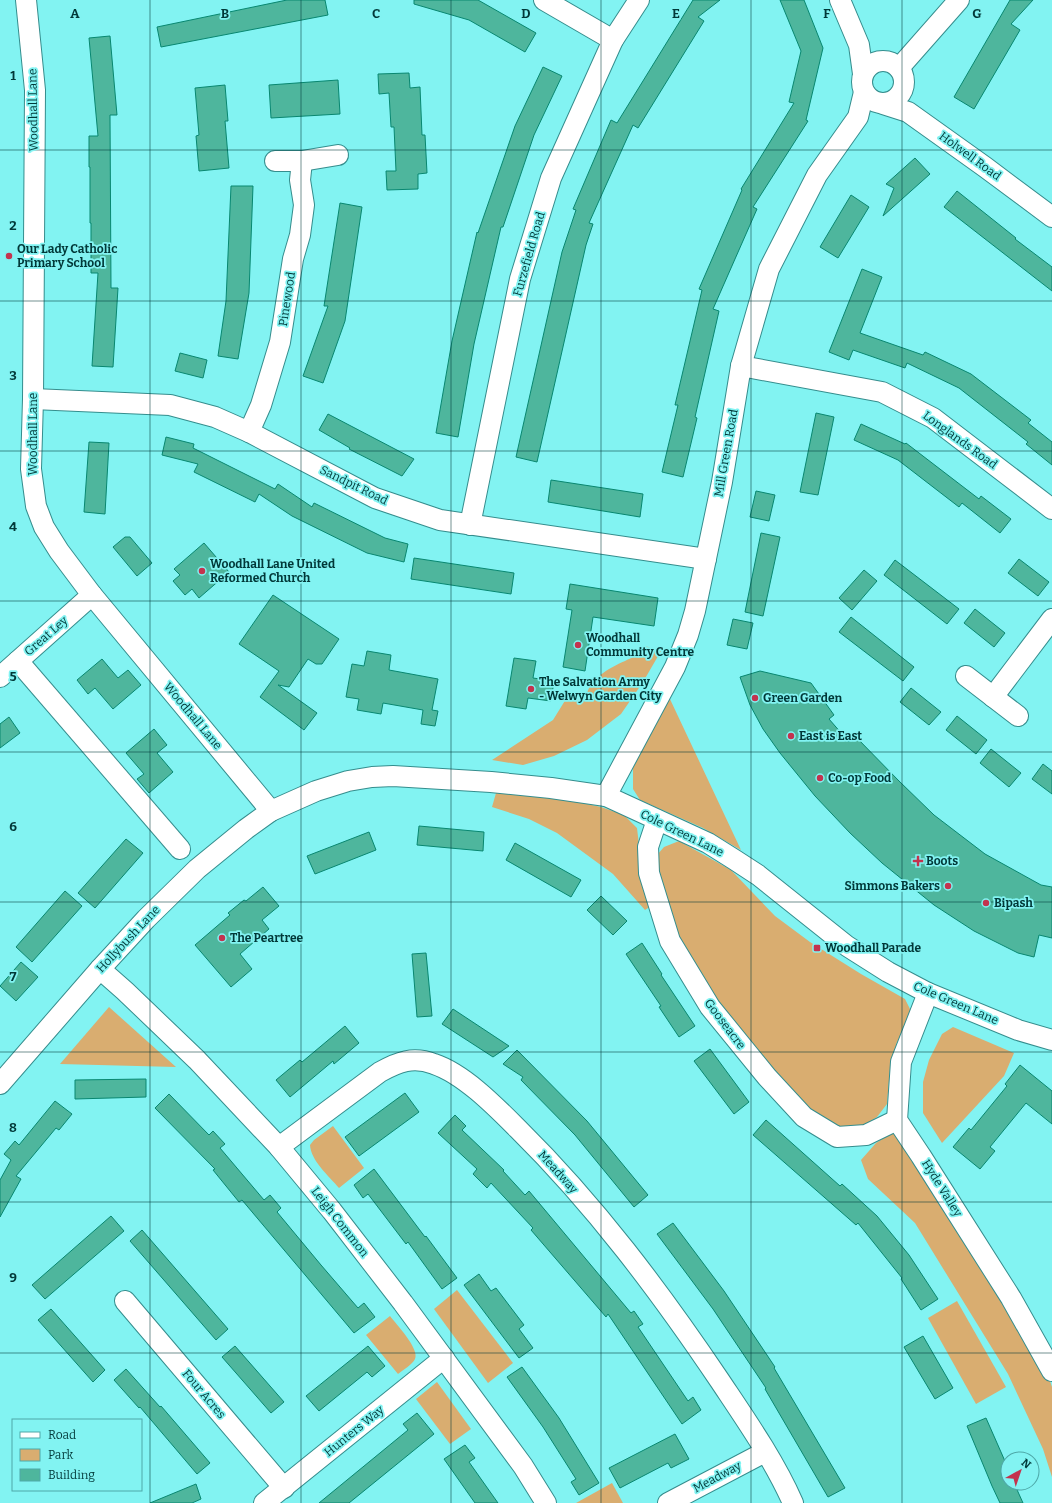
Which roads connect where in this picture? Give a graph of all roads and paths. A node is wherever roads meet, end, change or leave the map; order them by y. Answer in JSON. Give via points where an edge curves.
{"nodes":[{"id":1,"x":26,"y":0,"type":"edge"},
{"id":2,"x":544,"y":0,"type":"edge"},
{"id":3,"x":639,"y":0,"type":"edge"},
{"id":4,"x":840,"y":0,"type":"edge"},
{"id":5,"x":959,"y":0,"type":"edge"},
{"id":6,"x":613,"y":40,"type":"junction"},
{"id":7,"x":859,"y":45,"type":"junction"},
{"id":8,"x":893,"y":65,"type":"junction"},
{"id":9,"x":864,"y":83,"type":"junction"},
{"id":10,"x":882,"y":104,"type":"junction"},
{"id":11,"x":858,"y":116,"type":"junction"},
{"id":12,"x":338,"y":155,"type":"dead end"},
{"id":13,"x":274,"y":161,"type":"dead end"},
{"id":14,"x":302,"y":161,"type":"junction"},
{"id":15,"x":1052,"y":217,"type":"edge"},
{"id":16,"x":741,"y":366,"type":"junction"},
{"id":17,"x":33,"y":399,"type":"junction"},
{"id":18,"x":249,"y":432,"type":"junction"},
{"id":19,"x":1052,"y":509,"type":"edge"},
{"id":20,"x":470,"y":526,"type":"junction"},
{"id":21,"x":706,"y":559,"type":"junction"},
{"id":22,"x":92,"y":595,"type":"junction"},
{"id":23,"x":1052,"y":620,"type":"edge"},
{"id":24,"x":18,"y":661,"type":"junction"},
{"id":25,"x":966,"y":676,"type":"dead end"},
{"id":26,"x":0,"y":677,"type":"edge"},
{"id":27,"x":993,"y":697,"type":"junction"},
{"id":28,"x":1018,"y":716,"type":"dead end"},
{"id":29,"x":606,"y":796,"type":"junction"},
{"id":30,"x":271,"y":811,"type":"junction"},
{"id":31,"x":657,"y":820,"type":"junction"},
{"id":32,"x":180,"y":849,"type":"dead end"},
{"id":33,"x":100,"y":969,"type":"junction"},
{"id":34,"x":928,"y":993,"type":"junction"},
{"id":35,"x":1052,"y":1040,"type":"edge"},
{"id":36,"x":0,"y":1084,"type":"edge"},
{"id":37,"x":897,"y":1120,"type":"junction"},
{"id":38,"x":279,"y":1147,"type":"junction"},
{"id":39,"x":125,"y":1301,"type":"dead end"},
{"id":40,"x":444,"y":1358,"type":"junction"},
{"id":41,"x":1052,"y":1371,"type":"edge"},
{"id":42,"x":765,"y":1452,"type":"junction"},
{"id":43,"x":284,"y":1488,"type":"junction"},
{"id":44,"x":264,"y":1503,"type":"edge"},
{"id":45,"x":546,"y":1503,"type":"edge"},
{"id":46,"x":668,"y":1503,"type":"edge"},
{"id":47,"x":793,"y":1503,"type":"edge"}],
"edges":[{"from":1,"to":17,"type":"street","name":"Woodhall Lane","via":[[35,90]]},
{"from":2,"to":6,"type":"street"},
{"from":3,"to":6,"type":"street","name":"Furzefield Road"},
{"from":4,"to":7,"type":"street"},
{"from":5,"to":8,"type":"street"},
{"from":6,"to":20,"type":"street","name":"Furzefield Road","via":[[551,178],[520,279]]},
{"from":7,"to":8,"type":"street"},
{"from":7,"to":9,"type":"street"},
{"from":8,"to":9,"type":"street","via":[[874,63],[867,68]]},
{"from":8,"to":10,"type":"street","via":[[903,75],[902,93],[897,99]]},
{"from":9,"to":10,"type":"street","via":[[869,99]]},
{"from":9,"to":11,"type":"street","name":"Mill Green Road"},
{"from":10,"to":11,"type":"street","name":"Mill Green Road"},
{"from":10,"to":15,"type":"street","name":"Holwell Road","via":[[908,112]]},
{"from":11,"to":16,"type":"street","name":"Mill Green Road","via":[[817,175],[769,269]]},
{"from":12,"to":14,"type":"street"},
{"from":13,"to":14,"type":"street"},
{"from":14,"to":18,"type":"street","name":"Pinewood","via":[[300,180],[304,205],[280,342],[261,405]]},
{"from":16,"to":19,"type":"street","name":"Longlands Road","via":[[882,392],[933,418]]},
{"from":16,"to":21,"type":"street","name":"Mill Green Road","via":[[722,482]]},
{"from":17,"to":18,"type":"street","name":"Sandpit Road","via":[[170,405],[215,417]]},
{"from":17,"to":22,"type":"street","name":"Woodhall Lane","via":[[31,470],[36,506],[44,527]]},
{"from":18,"to":20,"type":"street","name":"Sandpit Road","via":[[375,498],[440,520]]},
{"from":20,"to":21,"type":"street","name":"Sandpit Road"},
{"from":21,"to":29,"type":"street","name":"Mill Green Road","via":[[695,611],[678,660]]},
{"from":22,"to":24,"type":"street","name":"Great Ley"},
{"from":22,"to":30,"type":"street","name":"Woodhall Lane"},
{"from":23,"to":27,"type":"street"},
{"from":24,"to":26,"type":"street","name":"Great Ley"},
{"from":24,"to":32,"type":"street"},
{"from":25,"to":27,"type":"street"},
{"from":27,"to":28,"type":"street"},
{"from":29,"to":30,"type":"street","name":"Cole Green Lane","via":[[491,782],[393,776],[348,781],[316,791]]},
{"from":29,"to":31,"type":"street","name":"Cole Green Lane"},
{"from":30,"to":33,"type":"street","name":"Hollybush Lane","via":[[196,869]]},
{"from":31,"to":34,"type":"street","name":"Cole Green Lane","via":[[708,843],[735,860],[848,946],[888,972]]},
{"from":31,"to":37,"type":"street","name":"Gooseacre","via":[[648,847],[649,873],[670,941],[710,1007],[767,1077],[804,1116],[837,1137],[866,1135]]},
{"from":33,"to":36,"type":"street","name":"Hollybush Lane"},
{"from":33,"to":38,"type":"street","name":"Leigh Common","via":[[197,1060]]},
{"from":34,"to":35,"type":"street","name":"Cole Green Lane","via":[[1018,1030]]},
{"from":34,"to":37,"type":"street","via":[[901,1062]]},
{"from":37,"to":41,"type":"street","name":"Hyde Valley","via":[[1011,1298]]},
{"from":38,"to":40,"type":"street","name":"Leigh Common","via":[[332,1211]]},
{"from":38,"to":42,"type":"street","name":"Meadway","via":[[380,1072],[406,1060],[434,1064],[472,1086],[541,1152],[622,1245],[698,1349]]},
{"from":39,"to":43,"type":"street","name":"Four Acres"},
{"from":40,"to":43,"type":"street","name":"Hunters Way"},
{"from":40,"to":45,"type":"street","name":"Leigh Common","via":[[523,1466]]},
{"from":42,"to":46,"type":"street","name":"Meadway"},
{"from":42,"to":47,"type":"street","name":"Meadway","via":[[782,1478]]},
{"from":43,"to":44,"type":"street","name":"Hunters Way"}]}
